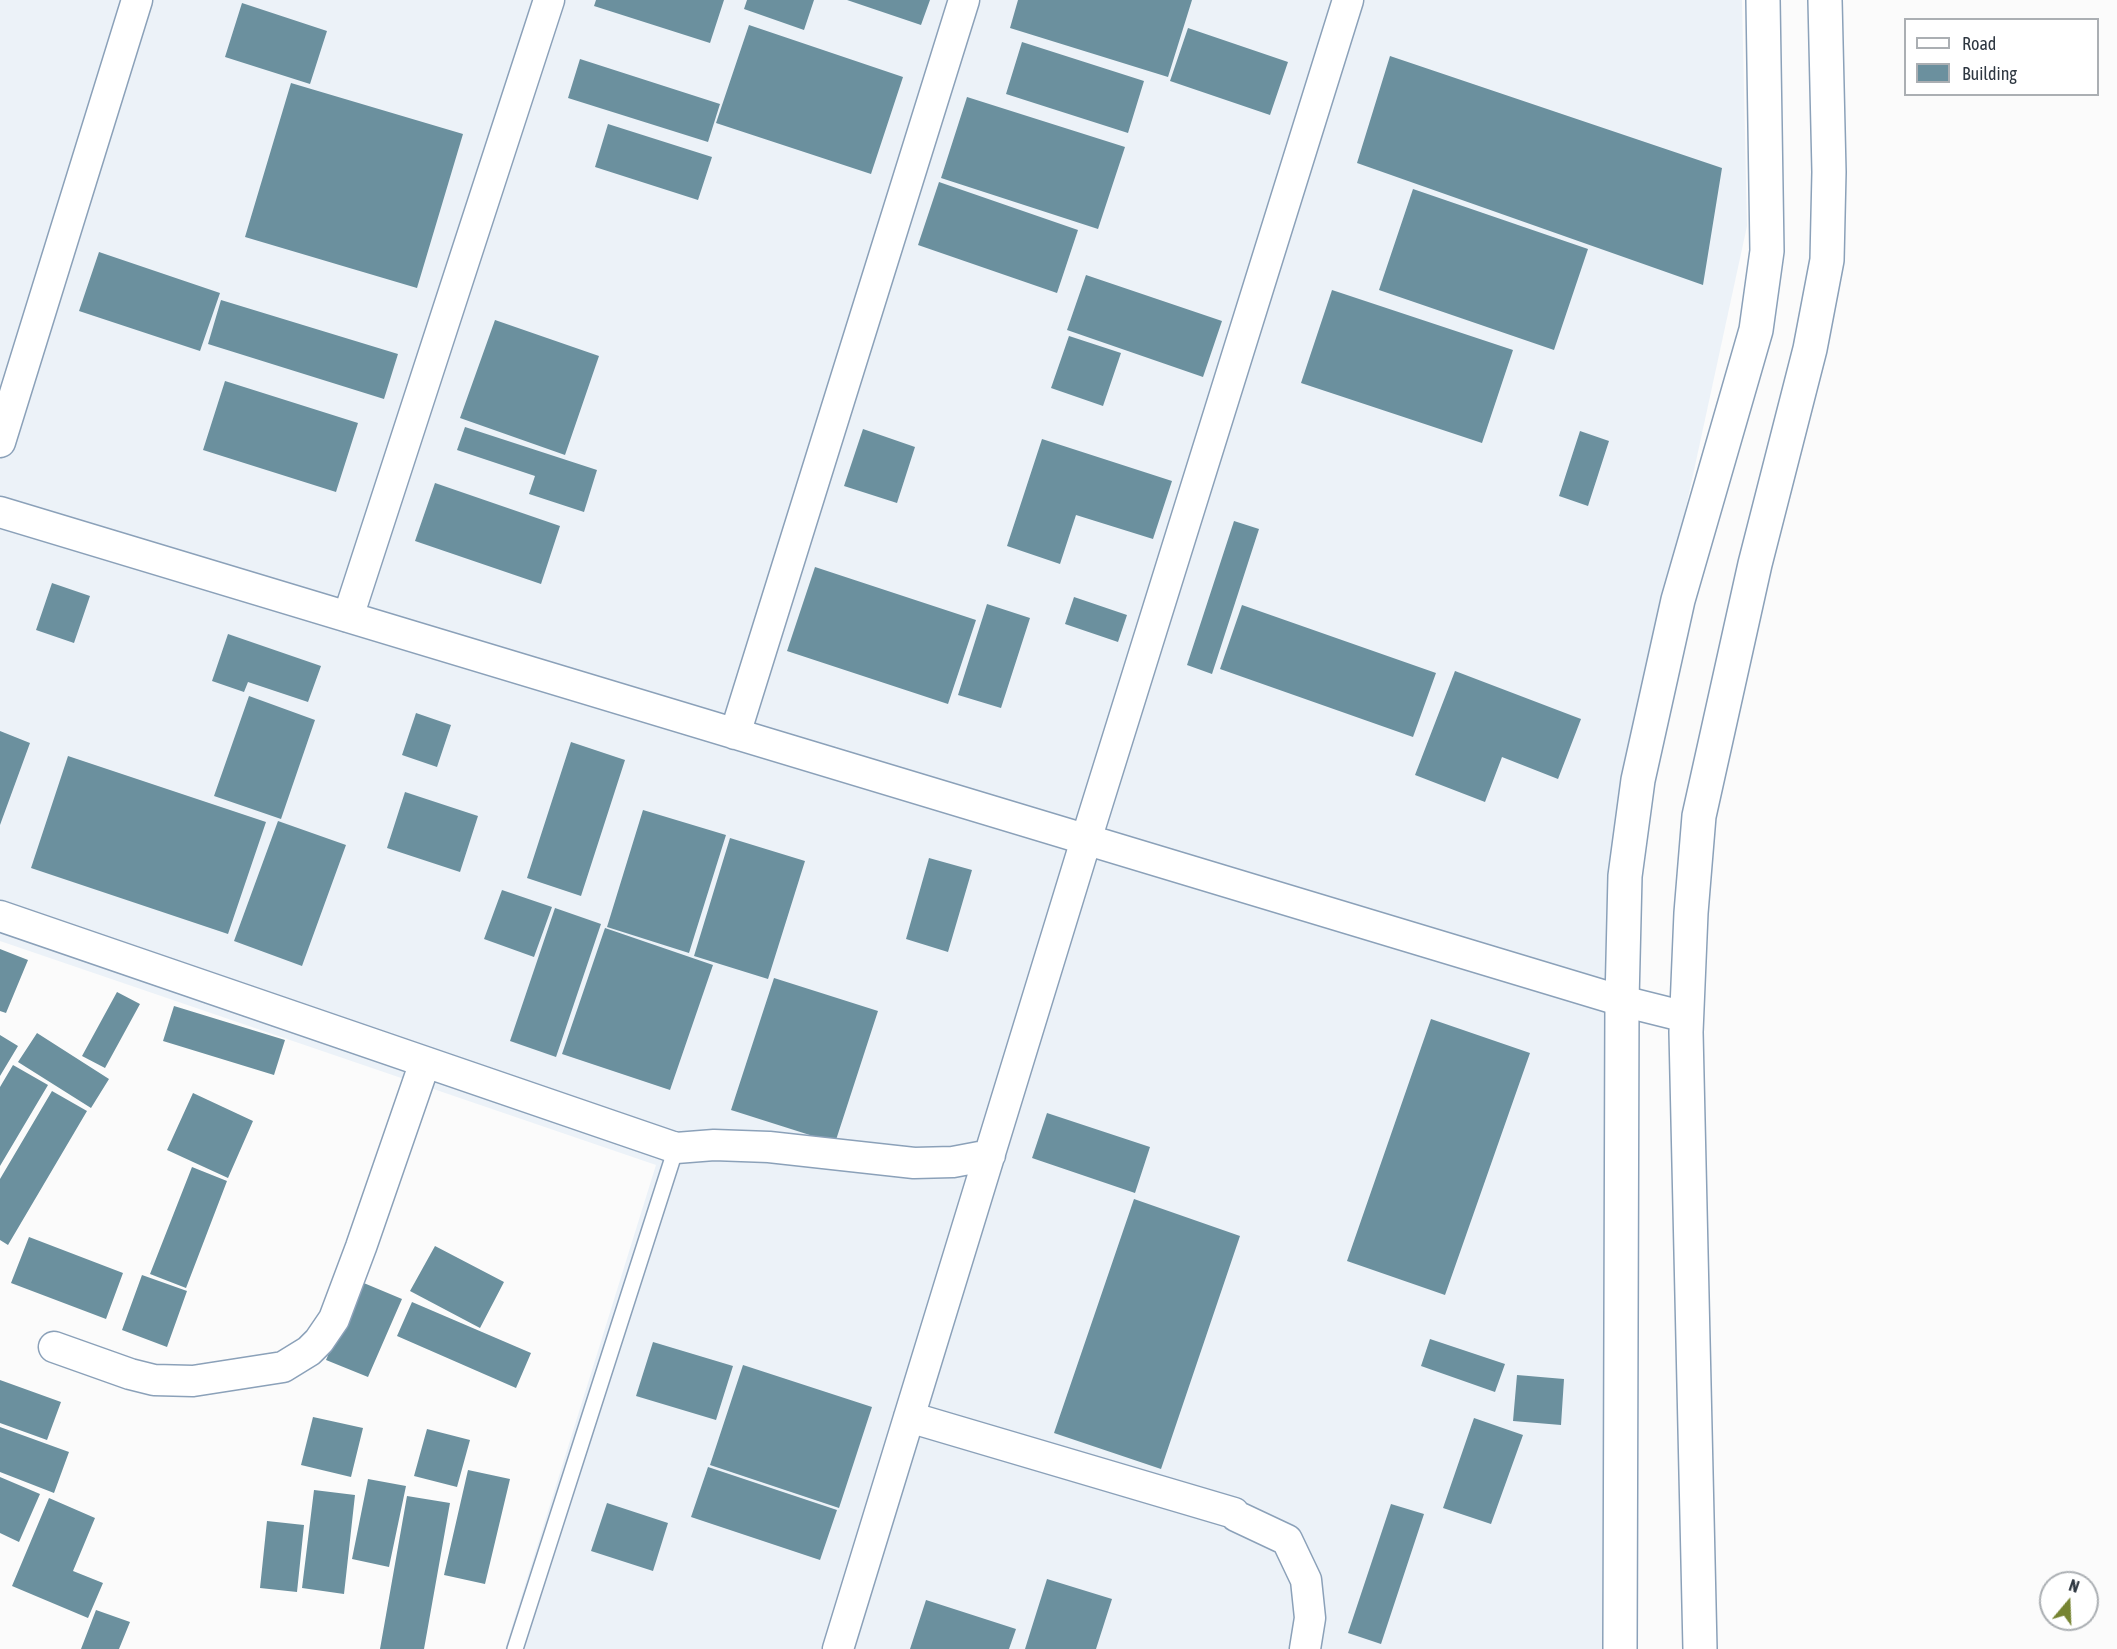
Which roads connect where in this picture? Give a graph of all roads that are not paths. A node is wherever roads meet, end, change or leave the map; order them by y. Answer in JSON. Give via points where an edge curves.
{"nodes":[{"id":1,"x":136,"y":0,"type":"edge"},
{"id":2,"x":549,"y":0,"type":"edge"},
{"id":3,"x":964,"y":0,"type":"edge"},
{"id":4,"x":1348,"y":0,"type":"edge"},
{"id":5,"x":1763,"y":0,"type":"edge"},
{"id":6,"x":1826,"y":0,"type":"edge"},
{"id":7,"x":0,"y":442,"type":"edge"},
{"id":8,"x":0,"y":512,"type":"edge"},
{"id":9,"x":348,"y":617,"type":"junction"},
{"id":10,"x":735,"y":734,"type":"junction"},
{"id":11,"x":1086,"y":840,"type":"junction"},
{"id":12,"x":0,"y":916,"type":"edge"},
{"id":13,"x":1622,"y":1001,"type":"junction"},
{"id":14,"x":1686,"y":1017,"type":"junction"},
{"id":15,"x":425,"y":1062,"type":"junction"},
{"id":16,"x":676,"y":1148,"type":"junction"},
{"id":17,"x":990,"y":1155,"type":"junction"},
{"id":18,"x":54,"y":1347,"type":"dead end"},
{"id":19,"x":909,"y":1417,"type":"junction"},
{"id":20,"x":515,"y":1649,"type":"edge"},
{"id":21,"x":838,"y":1649,"type":"edge"},
{"id":22,"x":1305,"y":1649,"type":"edge"},
{"id":23,"x":1620,"y":1649,"type":"edge"},
{"id":24,"x":1700,"y":1649,"type":"edge"}],
"edges":[{"from":1,"to":7,"type":"street"},
{"from":2,"to":9,"type":"street"},
{"from":3,"to":10,"type":"street"},
{"from":4,"to":11,"type":"street"},
{"from":5,"to":13,"type":"street","via":[[1767,251],[1756,330],[1678,600],[1638,780],[1624,876]]},
{"from":6,"to":14,"type":"street","via":[[1827,260],[1810,349],[1755,564],[1699,816]]},
{"from":8,"to":9,"type":"street"},
{"from":9,"to":10,"type":"street"},
{"from":10,"to":11,"type":"street"},
{"from":11,"to":13,"type":"street"},
{"from":11,"to":17,"type":"street"},
{"from":12,"to":15,"type":"street"},
{"from":13,"to":14,"type":"street"},
{"from":13,"to":23,"type":"street"},
{"from":14,"to":24,"type":"street"},
{"from":15,"to":16,"type":"street"},
{"from":15,"to":18,"type":"street","via":[[334,1319],[309,1351],[283,1366],[193,1381],[154,1380]]},
{"from":16,"to":17,"type":"street","via":[[769,1147],[914,1163],[953,1162]]},
{"from":16,"to":20,"type":"lane"},
{"from":17,"to":19,"type":"street"},
{"from":19,"to":21,"type":"street"},
{"from":19,"to":22,"type":"street","via":[[1234,1513],[1287,1540],[1306,1580],[1310,1618]]}]}
